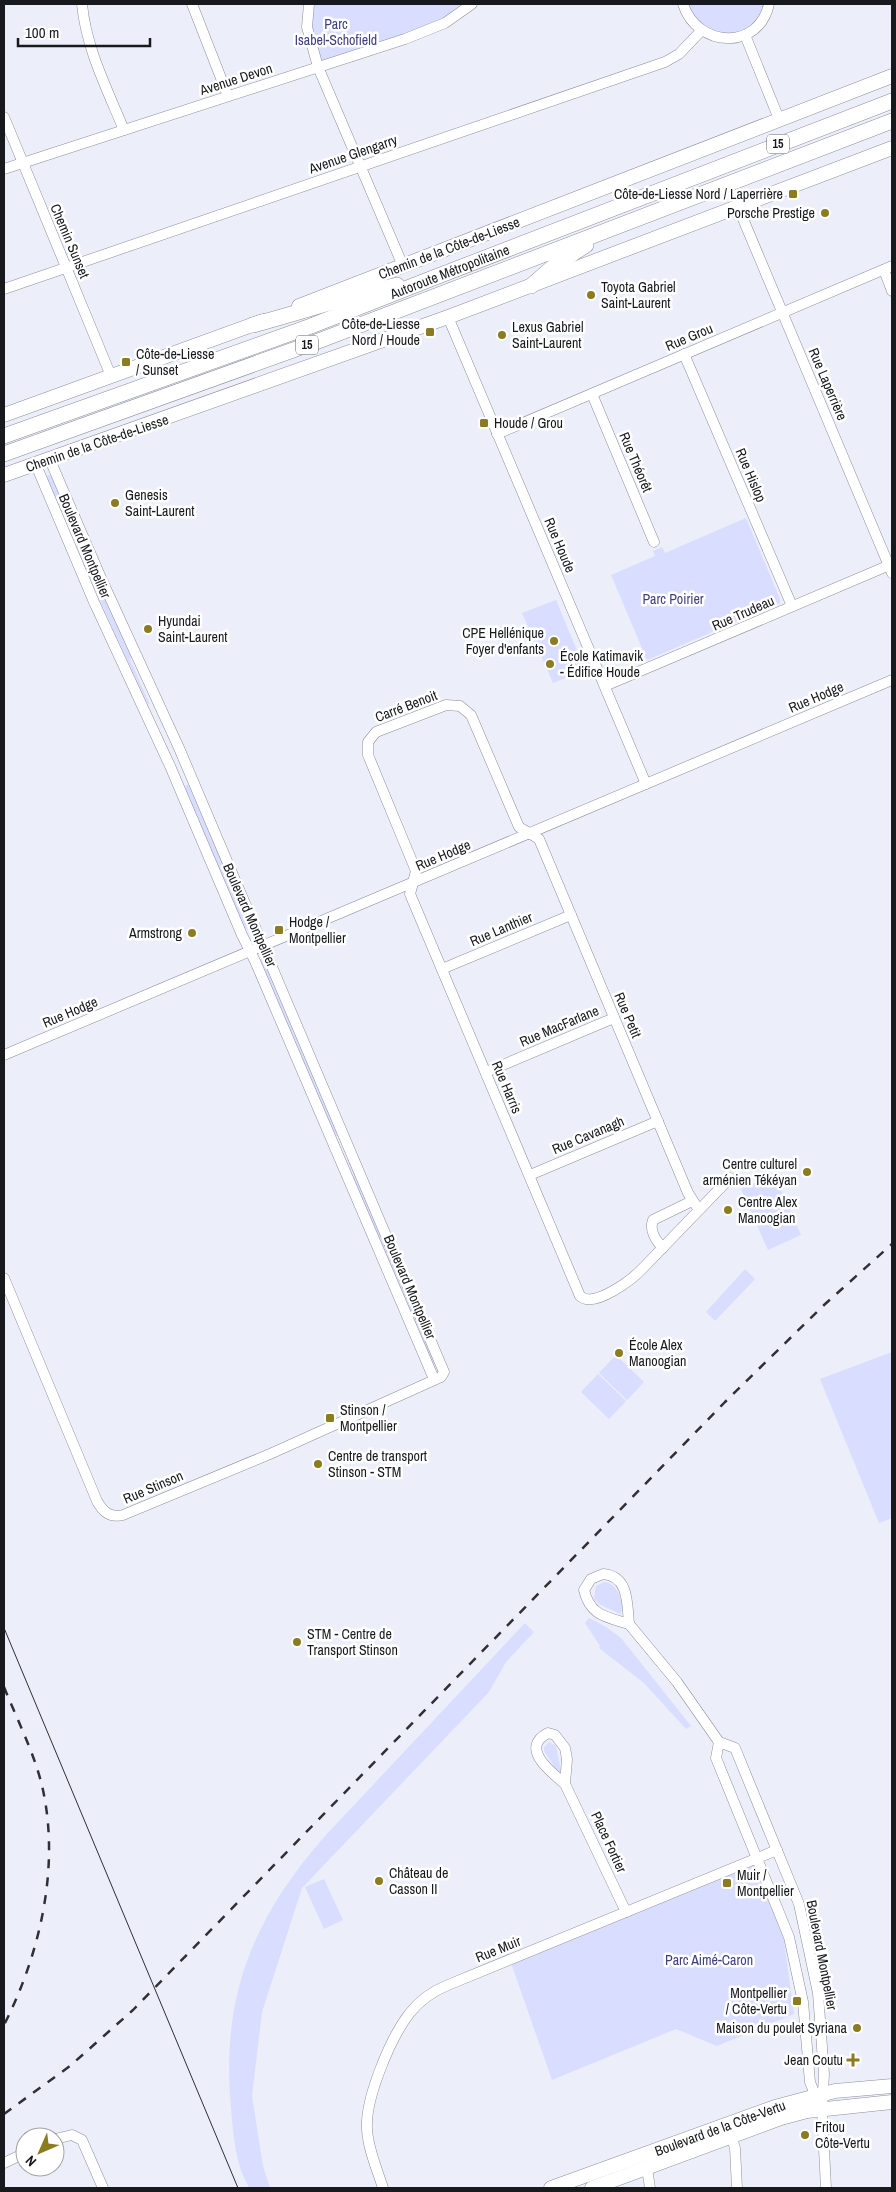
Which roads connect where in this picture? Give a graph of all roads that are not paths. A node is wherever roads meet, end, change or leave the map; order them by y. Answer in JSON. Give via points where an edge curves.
{"nodes":[{"id":1,"x":82,"y":4,"type":"edge"},
{"id":2,"x":192,"y":4,"type":"edge"},
{"id":3,"x":309,"y":4,"type":"edge"},
{"id":4,"x":472,"y":4,"type":"edge"},
{"id":5,"x":683,"y":4,"type":"edge"},
{"id":6,"x":769,"y":4,"type":"edge"},
{"id":7,"x":701,"y":30,"type":"junction"},
{"id":8,"x":745,"y":34,"type":"junction"},
{"id":9,"x":318,"y":68,"type":"junction"},
{"id":10,"x":892,"y":76,"type":"edge"},
{"id":11,"x":228,"y":96,"type":"junction"},
{"id":12,"x":892,"y":100,"type":"edge"},
{"id":13,"x":4,"y":117,"type":"edge"},
{"id":14,"x":779,"y":119,"type":"junction"},
{"id":15,"x":892,"y":121,"type":"edge"},
{"id":16,"x":124,"y":130,"type":"junction"},
{"id":17,"x":892,"y":148,"type":"edge"},
{"id":18,"x":23,"y":163,"type":"junction"},
{"id":19,"x":361,"y":166,"type":"junction"},
{"id":20,"x":4,"y":169,"type":"edge"},
{"id":21,"x":738,"y":207,"type":"junction"},
{"id":22,"x":608,"y":230,"type":"junction"},
{"id":23,"x":67,"y":266,"type":"junction"},
{"id":24,"x":402,"y":266,"type":"junction"},
{"id":25,"x":888,"y":268,"type":"edge"},
{"id":26,"x":433,"y":278,"type":"junction"},
{"id":27,"x":531,"y":286,"type":"junction"},
{"id":28,"x":4,"y":289,"type":"edge"},
{"id":29,"x":892,"y":290,"type":"edge"},
{"id":30,"x":783,"y":312,"type":"junction"},
{"id":31,"x":448,"y":317,"type":"junction"},
{"id":32,"x":253,"y":325,"type":"junction"},
{"id":33,"x":684,"y":354,"type":"junction"},
{"id":34,"x":111,"y":376,"type":"junction"},
{"id":35,"x":592,"y":394,"type":"junction"},
{"id":36,"x":4,"y":415,"type":"edge"},
{"id":37,"x":498,"y":434,"type":"junction"},
{"id":38,"x":4,"y":436,"type":"edge"},
{"id":39,"x":4,"y":454,"type":"edge"},
{"id":40,"x":50,"y":460,"type":"junction"},
{"id":41,"x":36,"y":465,"type":"junction"},
{"id":42,"x":4,"y":475,"type":"edge"},
{"id":43,"x":654,"y":542,"type":"dead end"},
{"id":44,"x":891,"y":568,"type":"edge"},
{"id":45,"x":792,"y":606,"type":"junction"},
{"id":46,"x":892,"y":680,"type":"edge"},
{"id":47,"x":605,"y":686,"type":"junction"},
{"id":48,"x":646,"y":784,"type":"junction"},
{"id":49,"x":529,"y":833,"type":"junction"},
{"id":50,"x":414,"y":882,"type":"junction"},
{"id":51,"x":571,"y":915,"type":"junction"},
{"id":52,"x":262,"y":946,"type":"junction"},
{"id":53,"x":250,"y":951,"type":"junction"},
{"id":54,"x":442,"y":969,"type":"junction"},
{"id":55,"x":614,"y":1018,"type":"junction"},
{"id":56,"x":4,"y":1055,"type":"edge"},
{"id":57,"x":486,"y":1072,"type":"junction"},
{"id":58,"x":658,"y":1121,"type":"junction"},
{"id":59,"x":530,"y":1175,"type":"junction"},
{"id":60,"x":730,"y":1178,"type":"dead end"},
{"id":61,"x":692,"y":1201,"type":"junction"},
{"id":62,"x":700,"y":1210,"type":"junction"},
{"id":63,"x":663,"y":1248,"type":"junction"},
{"id":64,"x":4,"y":1278,"type":"edge"},
{"id":65,"x":444,"y":1372,"type":"joint"},
{"id":66,"x":434,"y":1379,"type":"junction"},
{"id":67,"x":629,"y":1624,"type":"junction"},
{"id":68,"x":719,"y":1742,"type":"junction"},
{"id":69,"x":565,"y":1784,"type":"junction"},
{"id":70,"x":777,"y":1850,"type":"junction"},
{"id":71,"x":757,"y":1858,"type":"junction"},
{"id":72,"x":626,"y":1912,"type":"junction"},
{"id":73,"x":892,"y":2086,"type":"edge"},
{"id":74,"x":819,"y":2094,"type":"junction"},
{"id":75,"x":892,"y":2102,"type":"edge"},
{"id":76,"x":822,"y":2110,"type":"junction"},
{"id":77,"x":732,"y":2135,"type":"junction"},
{"id":78,"x":65,"y":2137,"type":"edge"},
{"id":79,"x":647,"y":2168,"type":"junction"},
{"id":80,"x":103,"y":2188,"type":"edge"},
{"id":81,"x":384,"y":2188,"type":"edge"},
{"id":82,"x":551,"y":2188,"type":"edge"},
{"id":83,"x":592,"y":2188,"type":"edge"},
{"id":84,"x":650,"y":2188,"type":"edge"},
{"id":85,"x":737,"y":2188,"type":"edge"},
{"id":86,"x":826,"y":2188,"type":"edge"}],
"edges":[{"from":1,"to":16,"type":"street","via":[[93,54]]},
{"from":2,"to":11,"type":"street"},
{"from":3,"to":9,"type":"street","via":[[307,26]]},
{"from":4,"to":9,"type":"street","name":"Avenue Devon","via":[[432,28]]},
{"from":5,"to":7,"type":"street","via":[[693,23]]},
{"from":6,"to":8,"type":"street","via":[[755,28]]},
{"from":7,"to":8,"type":"street","via":[[721,38]]},
{"from":7,"to":19,"type":"street","name":"Avenue Glengarry","via":[[679,54],[665,62]]},
{"from":8,"to":14,"type":"street"},
{"from":9,"to":11,"type":"street","name":"Avenue Devon"},
{"from":9,"to":19,"type":"street"},
{"from":10,"to":14,"type":"main road","name":"Chemin de la Côte-de-Liesse"},
{"from":11,"to":16,"type":"street","name":"Avenue Devon"},
{"from":12,"to":26,"type":"highway","name":"Autoroute Métropolitaine","number":"15"},
{"from":13,"to":18,"type":"street","name":"Chemin Sunset"},
{"from":14,"to":24,"type":"main road","name":"Chemin de la Côte-de-Liesse"},
{"from":15,"to":22,"type":"highway","name":"Autoroute Métropolitaine","number":"15"},
{"from":16,"to":18,"type":"street","name":"Avenue Devon"},
{"from":17,"to":21,"type":"main road","name":"Chemin de la Côte-de-Liesse"},
{"from":18,"to":20,"type":"street","name":"Avenue Devon"},
{"from":18,"to":23,"type":"street","name":"Chemin Sunset"},
{"from":19,"to":23,"type":"street","name":"Avenue Glengarry"},
{"from":19,"to":24,"type":"street"},
{"from":21,"to":27,"type":"main road","name":"Chemin de la Côte-de-Liesse"},
{"from":21,"to":30,"type":"street","name":"Rue Laperrière"},
{"from":22,"to":27,"type":"highway","via":[[554,266]]},
{"from":22,"to":39,"type":"highway","name":"Autoroute Métropolitaine","number":"15","via":[[321,340]]},
{"from":23,"to":28,"type":"street","name":"Avenue Glengarry"},
{"from":23,"to":34,"type":"street","name":"Chemin Sunset"},
{"from":24,"to":32,"type":"main road","name":"Chemin de la Côte-de-Liesse"},
{"from":25,"to":29,"type":"street"},
{"from":25,"to":30,"type":"street","name":"Rue Grou"},
{"from":26,"to":32,"type":"highway","via":[[366,292]]},
{"from":26,"to":38,"type":"highway","name":"Autoroute Métropolitaine","number":"15","via":[[320,323]]},
{"from":27,"to":31,"type":"main road","name":"Chemin de la Côte-de-Liesse"},
{"from":30,"to":33,"type":"street","name":"Rue Grou"},
{"from":30,"to":44,"type":"street","name":"Rue Laperrière"},
{"from":31,"to":37,"type":"street","name":"Rue Houde"},
{"from":31,"to":40,"type":"main road","name":"Chemin de la Côte-de-Liesse"},
{"from":32,"to":34,"type":"main road","name":"Chemin de la Côte-de-Liesse"},
{"from":33,"to":35,"type":"street","name":"Rue Grou"},
{"from":33,"to":45,"type":"street","name":"Rue Hislop"},
{"from":34,"to":36,"type":"main road","name":"Chemin de la Côte-de-Liesse"},
{"from":35,"to":37,"type":"street","name":"Rue Grou"},
{"from":35,"to":43,"type":"street","name":"Rue Théorêt"},
{"from":37,"to":47,"type":"street","name":"Rue Houde"},
{"from":40,"to":41,"type":"main road","name":"Chemin de la Côte-de-Liesse"},
{"from":40,"to":52,"type":"street","name":"Boulevard Montpellier","via":[[175,738]]},
{"from":41,"to":42,"type":"main road","name":"Chemin de la Côte-de-Liesse"},
{"from":41,"to":53,"type":"street","name":"Boulevard Montpellier"},
{"from":44,"to":45,"type":"street","name":"Rue Trudeau"},
{"from":45,"to":47,"type":"street","name":"Rue Trudeau"},
{"from":46,"to":48,"type":"street","name":"Rue Hodge"},
{"from":47,"to":48,"type":"street","name":"Rue Houde"},
{"from":48,"to":49,"type":"street","name":"Rue Hodge"},
{"from":49,"to":50,"type":"street","name":"Rue Hodge"},
{"from":49,"to":50,"type":"street","name":"Carré Benoit","via":[[519,827],[466,710],[457,705],[446,705],[381,729],[370,739],[368,755],[416,871]]},
{"from":49,"to":51,"type":"street","name":"Rue Petit","via":[[539,839]]},
{"from":50,"to":52,"type":"street","name":"Rue Hodge"},
{"from":50,"to":54,"type":"street","name":"Rue Harris","via":[[410,894]]},
{"from":51,"to":54,"type":"street","name":"Rue Lanthier"},
{"from":51,"to":55,"type":"street","name":"Rue Petit"},
{"from":52,"to":53,"type":"street","name":"Rue Hodge"},
{"from":52,"to":65,"type":"street","name":"Boulevard Montpellier"},
{"from":53,"to":56,"type":"street","name":"Rue Hodge"},
{"from":53,"to":66,"type":"street","name":"Boulevard Montpellier"},
{"from":54,"to":57,"type":"street","name":"Rue Harris"},
{"from":55,"to":57,"type":"street","name":"Rue MacFarlane"},
{"from":55,"to":58,"type":"street","name":"Rue Petit"},
{"from":57,"to":59,"type":"street","name":"Rue Harris"},
{"from":58,"to":59,"type":"street","name":"Rue Cavanagh"},
{"from":58,"to":61,"type":"street","name":"Rue Petit"},
{"from":59,"to":63,"type":"street","name":"Rue Harris","via":[[579,1293],[585,1300],[594,1300],[623,1284]]},
{"from":60,"to":62,"type":"street"},
{"from":61,"to":62,"type":"street","name":"Rue Petit"},
{"from":61,"to":63,"type":"street","via":[[652,1222],[655,1237]]},
{"from":62,"to":63,"type":"street"},
{"from":64,"to":66,"type":"street","name":"Rue Stinson","via":[[97,1501],[102,1510],[112,1516],[123,1515],[270,1454]]},
{"from":65,"to":66,"type":"street","name":"Rue Stinson"},
{"from":67,"to":67,"type":"street","via":[[626,1594],[621,1582],[603,1574],[591,1579],[584,1590],[592,1608],[604,1616]]},
{"from":67,"to":68,"type":"street","name":"Boulevard Montpellier","via":[[687,1695]]},
{"from":68,"to":70,"type":"street","name":"Boulevard Montpellier","via":[[735,1748]]},
{"from":68,"to":71,"type":"street","name":"Boulevard Montpellier","via":[[716,1758]]},
{"from":69,"to":69,"type":"street","name":"Place Fortier","via":[[565,1748],[555,1735],[548,1733],[540,1737],[536,1745],[538,1755],[549,1771]]},
{"from":69,"to":72,"type":"street","name":"Place Fortier"},
{"from":70,"to":71,"type":"street","name":"Rue Muir"},
{"from":70,"to":74,"type":"street","name":"Boulevard Montpellier","via":[[799,1904],[818,1993],[824,2074]]},
{"from":71,"to":72,"type":"street","name":"Rue Muir"},
{"from":71,"to":74,"type":"street","name":"Boulevard Montpellier","via":[[789,1937],[803,2002],[810,2082]]},
{"from":72,"to":81,"type":"street","name":"Rue Muir","via":[[439,1989],[409,2014],[378,2077],[367,2114],[368,2142]]},
{"from":73,"to":74,"type":"main road","name":"Boulevard de la Côte-Vertu"},
{"from":74,"to":76,"type":"street","name":"Boulevard Montpellier"},
{"from":74,"to":82,"type":"main road","name":"Boulevard de la Côte-Vertu","via":[[769,2108]]},
{"from":75,"to":76,"type":"main road","name":"Boulevard de la Côte-Vertu"},
{"from":76,"to":77,"type":"main road","name":"Boulevard de la Côte-Vertu","via":[[800,2113]]},
{"from":76,"to":86,"type":"street"},
{"from":77,"to":79,"type":"main road","name":"Boulevard de la Côte-Vertu"},
{"from":77,"to":85,"type":"street"},
{"from":78,"to":80,"type":"street","via":[[72,2135],[82,2140]]},
{"from":79,"to":83,"type":"main road","name":"Boulevard de la Côte-Vertu"},
{"from":79,"to":84,"type":"street"}]}
